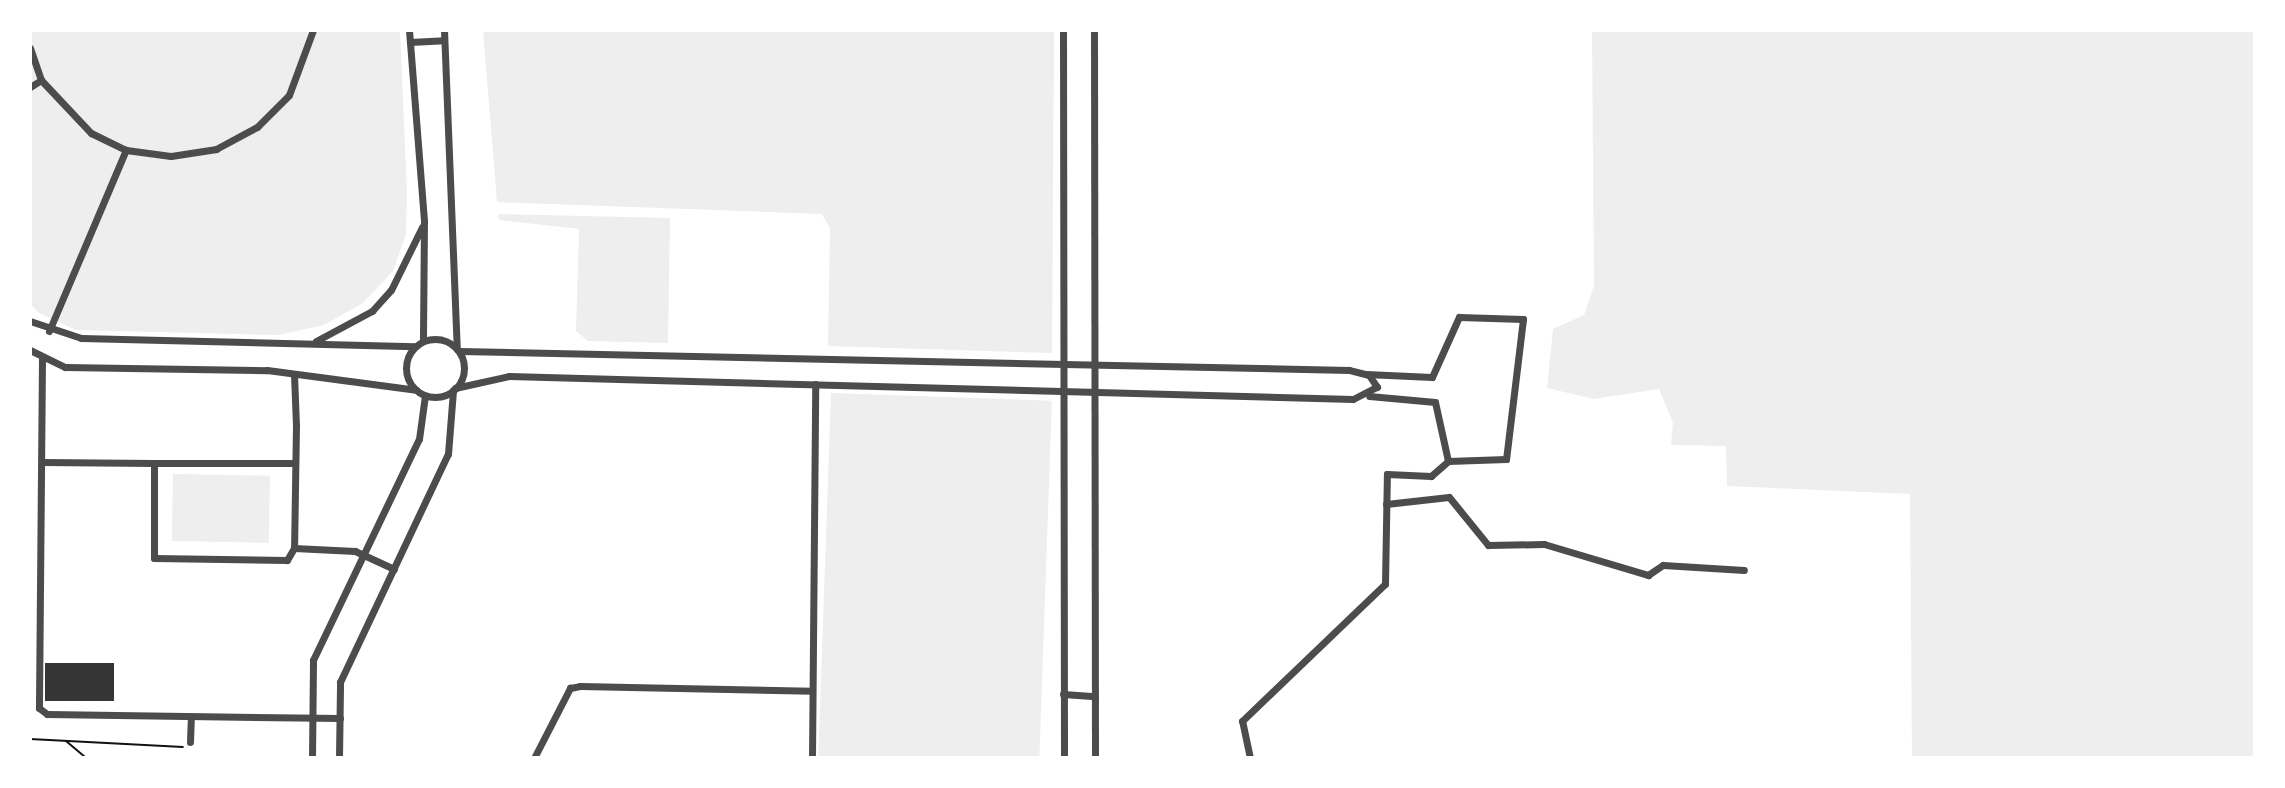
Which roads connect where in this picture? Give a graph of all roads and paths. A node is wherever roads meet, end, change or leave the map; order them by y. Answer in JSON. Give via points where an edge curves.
{"nodes":[{"id":1,"x":313,"y":30,"type":"edge"},
{"id":2,"x":409,"y":30,"type":"edge"},
{"id":3,"x":444,"y":30,"type":"edge"},
{"id":4,"x":1063,"y":30,"type":"edge"},
{"id":5,"x":1094,"y":30,"type":"edge"},
{"id":6,"x":444,"y":40,"type":"junction"},
{"id":7,"x":410,"y":42,"type":"junction"},
{"id":8,"x":30,"y":48,"type":"edge"},
{"id":9,"x":41,"y":80,"type":"junction"},
{"id":10,"x":30,"y":87,"type":"edge"},
{"id":11,"x":126,"y":150,"type":"junction"},
{"id":12,"x":424,"y":221,"type":"junction"},
{"id":13,"x":30,"y":321,"type":"edge"},
{"id":14,"x":49,"y":331,"type":"junction"},
{"id":15,"x":423,"y":341,"type":"junction"},
{"id":16,"x":310,"y":343,"type":"junction"},
{"id":17,"x":415,"y":346,"type":"junction"},
{"id":18,"x":30,"y":350,"type":"edge"},
{"id":19,"x":458,"y":350,"type":"junction"},
{"id":20,"x":42,"y":359,"type":"junction"},
{"id":21,"x":1063,"y":364,"type":"junction"},
{"id":22,"x":1094,"y":365,"type":"junction"},
{"id":23,"x":294,"y":374,"type":"junction"},
{"id":24,"x":1364,"y":374,"type":"junction"},
{"id":25,"x":815,"y":384,"type":"junction"},
{"id":26,"x":1063,"y":388,"type":"junction"},
{"id":27,"x":454,"y":389,"type":"junction"},
{"id":28,"x":1094,"y":389,"type":"junction"},
{"id":29,"x":416,"y":390,"type":"junction"},
{"id":30,"x":425,"y":395,"type":"junction"},
{"id":31,"x":1369,"y":396,"type":"junction"},
{"id":32,"x":1448,"y":461,"type":"junction"},
{"id":33,"x":42,"y":462,"type":"junction"},
{"id":34,"x":154,"y":463,"type":"junction"},
{"id":35,"x":295,"y":463,"type":"junction"},
{"id":36,"x":1386,"y":504,"type":"junction"},
{"id":37,"x":294,"y":548,"type":"junction"},
{"id":38,"x":364,"y":553,"type":"junction"},
{"id":39,"x":394,"y":569,"type":"junction"},
{"id":40,"x":1744,"y":570,"type":"dead end"},
{"id":41,"x":30,"y":630,"type":"edge"},
{"id":42,"x":40,"y":630,"type":"junction"},
{"id":43,"x":34,"y":651,"type":"edge"},
{"id":44,"x":812,"y":691,"type":"junction"},
{"id":45,"x":1063,"y":694,"type":"junction"},
{"id":46,"x":1095,"y":696,"type":"junction"},
{"id":47,"x":191,"y":717,"type":"junction"},
{"id":48,"x":312,"y":718,"type":"junction"},
{"id":49,"x":340,"y":718,"type":"junction"},
{"id":50,"x":30,"y":739,"type":"edge"},
{"id":51,"x":64,"y":739,"type":"junction"},
{"id":52,"x":190,"y":742,"type":"joint"},
{"id":53,"x":86,"y":758,"type":"edge"},
{"id":54,"x":312,"y":758,"type":"edge"},
{"id":55,"x":339,"y":758,"type":"edge"},
{"id":56,"x":534,"y":758,"type":"edge"},
{"id":57,"x":812,"y":758,"type":"edge"},
{"id":58,"x":1064,"y":758,"type":"edge"},
{"id":59,"x":1095,"y":758,"type":"edge"},
{"id":60,"x":1250,"y":758,"type":"edge"}],
"edges":[{"from":1,"to":11,"type":"street","via":[[289,95],[257,127],[201,151],[171,156]]},
{"from":2,"to":7,"type":"street"},
{"from":3,"to":6,"type":"street"},
{"from":4,"to":21,"type":"street"},
{"from":5,"to":22,"type":"street"},
{"from":6,"to":7,"type":"street"},
{"from":6,"to":19,"type":"street"},
{"from":7,"to":12,"type":"street"},
{"from":8,"to":9,"type":"street"},
{"from":9,"to":10,"type":"street"},
{"from":9,"to":11,"type":"street","via":[[91,133]]},
{"from":11,"to":14,"type":"street"},
{"from":12,"to":15,"type":"street"},
{"from":12,"to":16,"type":"street","via":[[391,290],[372,311]]},
{"from":13,"to":14,"type":"street"},
{"from":14,"to":16,"type":"street","via":[[81,338]]},
{"from":15,"to":17,"type":"street"},
{"from":15,"to":19,"type":"street","via":[[442,340]]},
{"from":16,"to":17,"type":"street"},
{"from":17,"to":29,"type":"street","via":[[406,373]]},
{"from":18,"to":20,"type":"street"},
{"from":19,"to":21,"type":"street"},
{"from":19,"to":27,"type":"street","via":[[464,370]]},
{"from":20,"to":23,"type":"street","via":[[65,367]]},
{"from":20,"to":33,"type":"street"},
{"from":21,"to":22,"type":"street"},
{"from":21,"to":26,"type":"street"},
{"from":22,"to":24,"type":"street"},
{"from":22,"to":28,"type":"street"},
{"from":23,"to":29,"type":"street"},
{"from":23,"to":35,"type":"street"},
{"from":24,"to":31,"type":"street","via":[[1377,387]]},
{"from":24,"to":32,"type":"street","via":[[1432,377],[1459,317],[1523,319],[1506,459]]},
{"from":25,"to":26,"type":"street"},
{"from":25,"to":27,"type":"street","via":[[509,376]]},
{"from":25,"to":44,"type":"street"},
{"from":26,"to":28,"type":"street"},
{"from":26,"to":45,"type":"street"},
{"from":27,"to":30,"type":"street"},
{"from":27,"to":39,"type":"street","via":[[448,454]]},
{"from":28,"to":31,"type":"street"},
{"from":28,"to":46,"type":"street"},
{"from":29,"to":30,"type":"street"},
{"from":30,"to":38,"type":"street","via":[[419,439]]},
{"from":31,"to":32,"type":"street","via":[[1435,402]]},
{"from":32,"to":36,"type":"street","via":[[1431,476],[1387,474]]},
{"from":33,"to":34,"type":"street"},
{"from":33,"to":42,"type":"street"},
{"from":34,"to":35,"type":"street"},
{"from":34,"to":37,"type":"street","via":[[154,558],[287,560]]},
{"from":35,"to":37,"type":"street"},
{"from":36,"to":40,"type":"street","via":[[1449,497],[1488,545],[1544,544],[1648,575],[1663,565]]},
{"from":36,"to":60,"type":"street","via":[[1385,584],[1242,721]]},
{"from":37,"to":38,"type":"street"},
{"from":38,"to":39,"type":"street"},
{"from":38,"to":48,"type":"street","via":[[313,660]]},
{"from":39,"to":49,"type":"street","via":[[340,682]]},
{"from":41,"to":42,"type":"street"},
{"from":42,"to":43,"type":"street"},
{"from":43,"to":47,"type":"street","via":[[36,697],[47,714]]},
{"from":44,"to":56,"type":"street","via":[[570,688]]},
{"from":44,"to":57,"type":"street"},
{"from":45,"to":46,"type":"street"},
{"from":45,"to":58,"type":"street"},
{"from":46,"to":59,"type":"street"},
{"from":47,"to":48,"type":"street"},
{"from":47,"to":52,"type":"street"},
{"from":48,"to":49,"type":"street"},
{"from":48,"to":54,"type":"street"},
{"from":49,"to":55,"type":"street"},
{"from":50,"to":51,"type":"path"},
{"from":51,"to":52,"type":"path","via":[[101,739],[108,746]]},
{"from":51,"to":53,"type":"path"}]}
